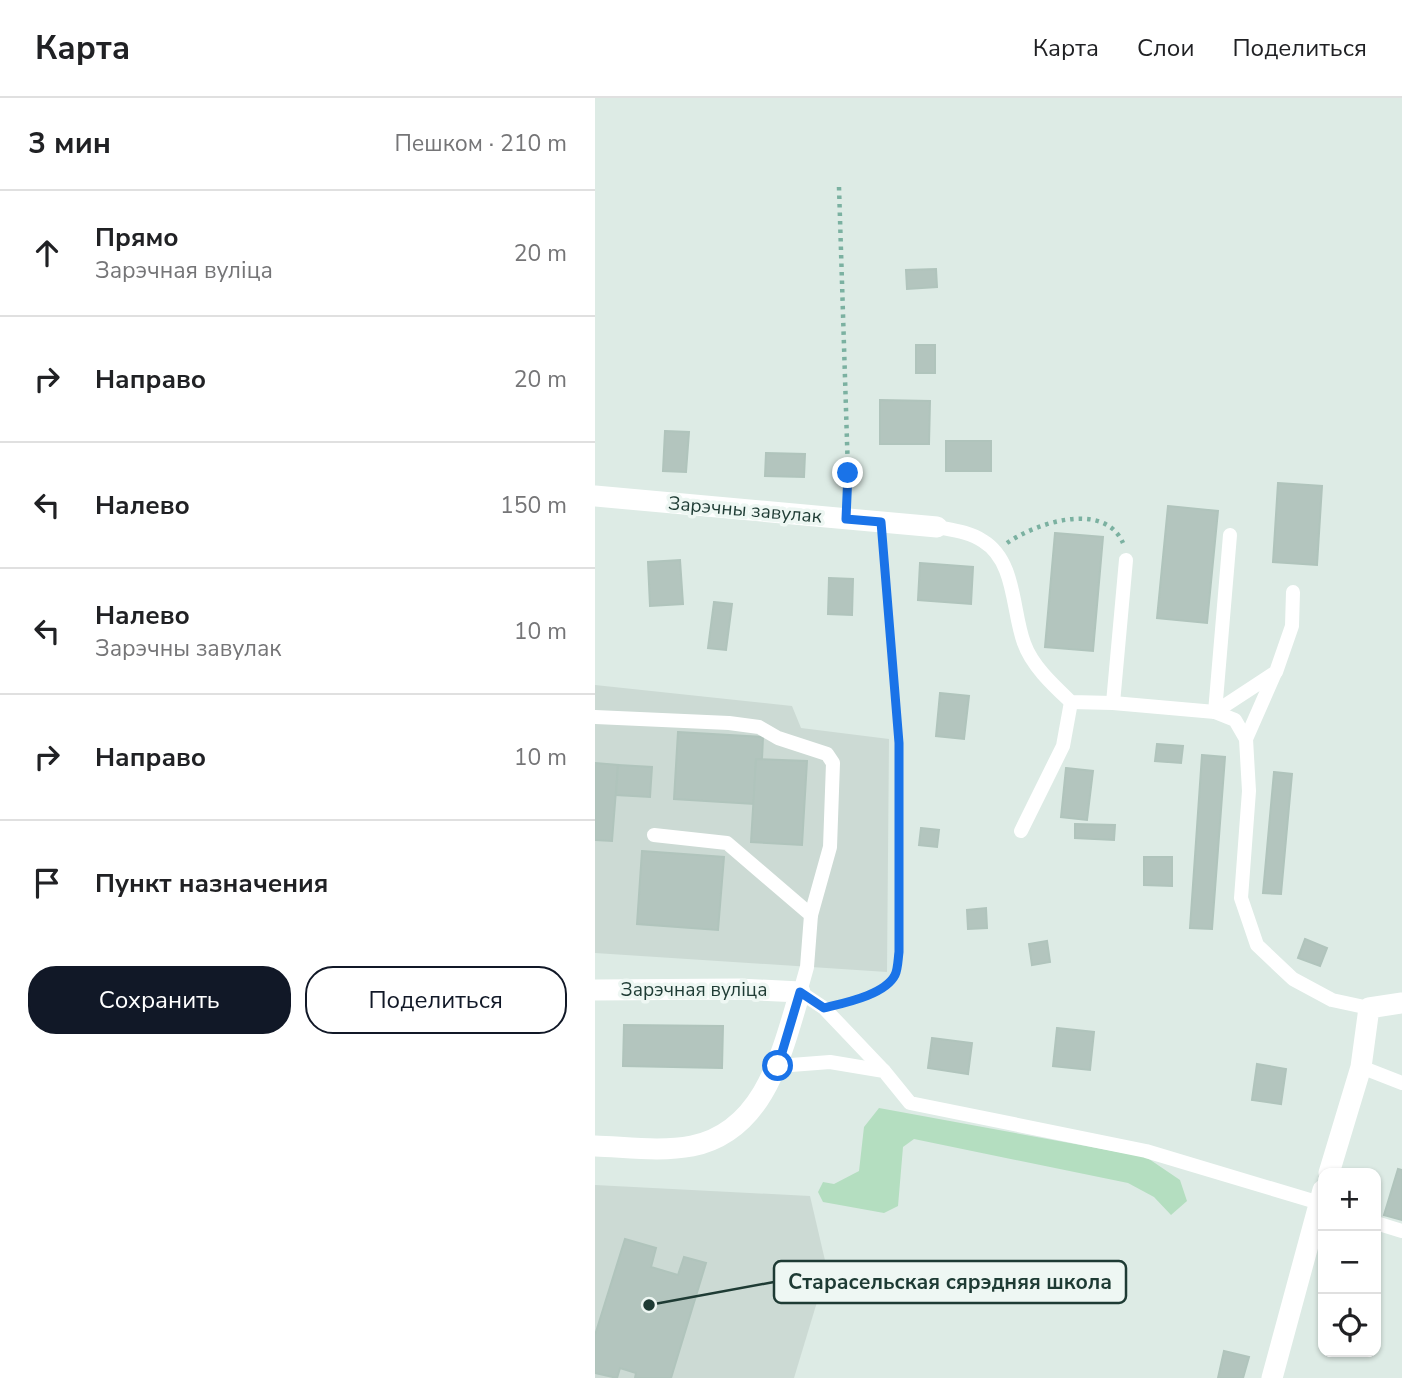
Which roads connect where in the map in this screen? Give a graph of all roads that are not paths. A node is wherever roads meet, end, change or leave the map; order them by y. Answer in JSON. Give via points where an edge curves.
{"nodes":[{"id":1,"x":595,"y":496,"type":"edge"},
{"id":2,"x":937,"y":527,"type":"joint"},
{"id":3,"x":1230,"y":535,"type":"dead end"},
{"id":4,"x":1126,"y":560,"type":"road end"},
{"id":5,"x":1293,"y":592,"type":"dead end"},
{"id":6,"x":1276,"y":672,"type":"junction"},
{"id":7,"x":1071,"y":702,"type":"junction"},
{"id":8,"x":1113,"y":703,"type":"junction"},
{"id":9,"x":1215,"y":712,"type":"junction"},
{"id":10,"x":595,"y":717,"type":"edge"},
{"id":11,"x":1246,"y":739,"type":"junction"},
{"id":12,"x":1021,"y":831,"type":"dead end"},
{"id":13,"x":654,"y":835,"type":"dead end"},
{"id":14,"x":811,"y":915,"type":"junction"},
{"id":15,"x":595,"y":990,"type":"edge"},
{"id":16,"x":800,"y":992,"type":"junction"},
{"id":17,"x":1402,"y":1003,"type":"edge"},
{"id":18,"x":1369,"y":1007,"type":"junction"},
{"id":19,"x":778,"y":1066,"type":"junction"},
{"id":20,"x":1361,"y":1067,"type":"junction"},
{"id":21,"x":884,"y":1070,"type":"junction"},
{"id":22,"x":1402,"y":1083,"type":"edge"},
{"id":23,"x":595,"y":1146,"type":"edge"},
{"id":24,"x":1330,"y":1168,"type":"edge"},
{"id":25,"x":1318,"y":1198,"type":"edge"},
{"id":26,"x":1318,"y":1213,"type":"edge"},
{"id":27,"x":1381,"y":1225,"type":"edge"},
{"id":28,"x":1402,"y":1231,"type":"edge"},
{"id":29,"x":1272,"y":1378,"type":"edge"}],
"edges":[{"from":1,"to":2,"type":"street","name":"Зарэчны завулак"},
{"from":2,"to":7,"type":"lane","via":[[984,541],[995,552],[1006,570],[1024,646]]},
{"from":3,"to":9,"type":"lane"},
{"from":4,"to":8,"type":"lane"},
{"from":5,"to":6,"type":"lane","via":[[1292,626]]},
{"from":6,"to":9,"type":"lane"},
{"from":6,"to":11,"type":"lane"},
{"from":7,"to":8,"type":"lane"},
{"from":7,"to":12,"type":"lane","via":[[1063,746]]},
{"from":8,"to":9,"type":"lane"},
{"from":9,"to":11,"type":"lane","via":[[1235,720]]},
{"from":10,"to":14,"type":"lane","via":[[759,727],[827,754],[833,762],[830,847]]},
{"from":11,"to":18,"type":"lane","via":[[1249,791],[1241,898],[1257,944],[1293,979],[1332,1000]]},
{"from":13,"to":14,"type":"lane","via":[[727,843]]},
{"from":14,"to":16,"type":"lane"},
{"from":15,"to":16,"type":"street","name":"Зарэчная вуліца"},
{"from":16,"to":19,"type":"street","name":"Зарэчная вуліца"},
{"from":16,"to":21,"type":"lane","via":[[824,1008]]},
{"from":17,"to":18,"type":"street"},
{"from":18,"to":20,"type":"street"},
{"from":19,"to":21,"type":"lane","via":[[830,1062]]},
{"from":19,"to":23,"type":"street","name":"Зарэчная вуліца","via":[[753,1108],[723,1136],[692,1146]]},
{"from":20,"to":22,"type":"lane"},
{"from":20,"to":24,"type":"street"},
{"from":21,"to":25,"type":"lane","via":[[910,1103],[1146,1151]]},
{"from":26,"to":29,"type":"street"},
{"from":27,"to":28,"type":"lane"}]}
